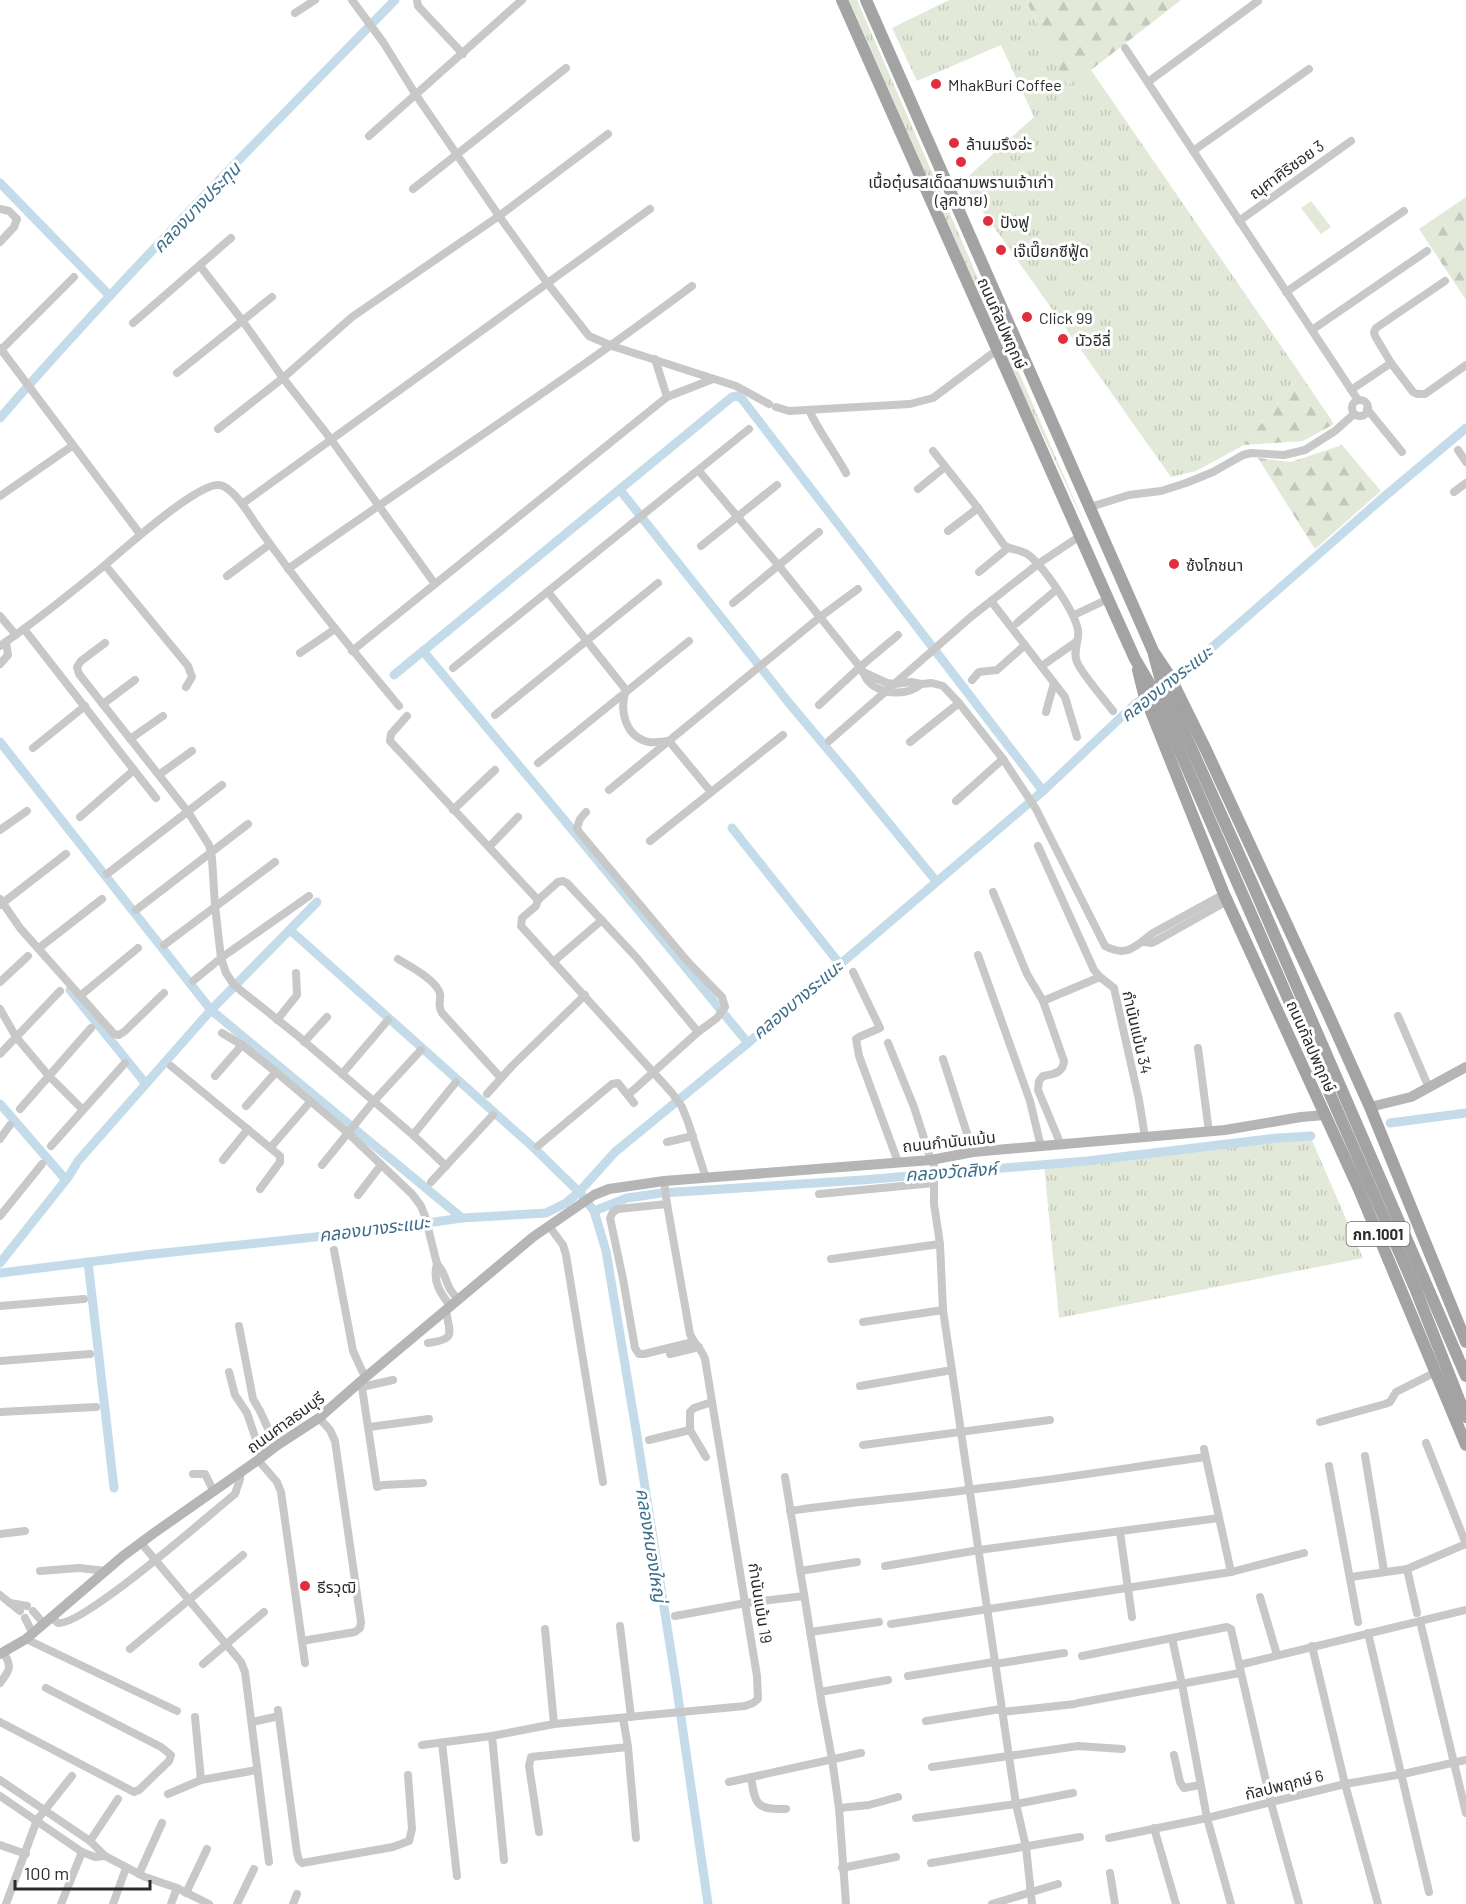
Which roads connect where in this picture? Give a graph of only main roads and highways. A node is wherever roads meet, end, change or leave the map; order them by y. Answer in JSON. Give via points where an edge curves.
{"nodes":[{"id":1,"x":842,"y":0,"type":"edge"},
{"id":2,"x":866,"y":0,"type":"edge"},
{"id":3,"x":1157,"y":684,"type":"junction"},
{"id":4,"x":1163,"y":698,"type":"junction"},
{"id":5,"x":1326,"y":1009,"type":"junction"},
{"id":6,"x":1285,"y":1024,"type":"junction"},
{"id":7,"x":1370,"y":1107,"type":"junction"},
{"id":8,"x":1325,"y":1115,"type":"junction"},
{"id":9,"x":1394,"y":1168,"type":"junction"},
{"id":10,"x":1358,"y":1188,"type":"junction"},
{"id":11,"x":1421,"y":1285,"type":"junction"},
{"id":12,"x":1466,"y":1342,"type":"edge"},
{"id":13,"x":1466,"y":1376,"type":"edge"},
{"id":14,"x":1466,"y":1417,"type":"edge"},
{"id":15,"x":1466,"y":1445,"type":"edge"}],
"edges":[{"from":1,"to":3,"type":"main road","name":"ถนนกัลปพฤกษ์","number":"กท.1001","via":[[1135,658]]},
{"from":2,"to":3,"type":"main road","name":"ถนนกัลปพฤกษ์","number":"กท.1001","via":[[1154,651]]},
{"from":3,"to":4,"type":"main road","name":"ถนนกัลปพฤกษ์","number":"กท.1001"},
{"from":3,"to":4,"type":"main road","name":"ถนนกัลปพฤกษ์","number":"กท.1001"},
{"from":4,"to":5,"type":"main road","name":"ถนนกัลปพฤกษ์","number":"กท.1001","via":[[1239,819]]},
{"from":4,"to":6,"type":"main road","name":"ถนนกัลปพฤกษ์","number":"กท.1001","via":[[1225,897]]},
{"from":4,"to":11,"type":"main road","name":"ถนนกัลปพฤกษ์","number":"กท.1001"},
{"from":5,"to":6,"type":"main road","via":[[1326,1032],[1314,1039],[1296,1034]]},
{"from":5,"to":7,"type":"main road","name":"ถนนกัลปพฤกษ์","number":"กท.1001"},
{"from":6,"to":8,"type":"main road","name":"ถนนกัลปพฤกษ์","number":"กท.1001"},
{"from":7,"to":8,"type":"main road"},
{"from":7,"to":9,"type":"main road","name":"ถนนกัลปพฤกษ์","number":"กท.1001"},
{"from":8,"to":10,"type":"main road","name":"ถนนกัลปพฤกษ์","number":"กท.1001"},
{"from":9,"to":10,"type":"main road","via":[[1379,1155],[1364,1156],[1357,1166]]},
{"from":9,"to":12,"type":"main road","name":"ถนนกัลปพฤกษ์","number":"กท.1001"},
{"from":10,"to":15,"type":"main road","name":"ถนนกัลปพฤกษ์","number":"กท.1001"},
{"from":11,"to":13,"type":"main road","name":"ถนนกัลปพฤกษ์","number":"กท.1001"},
{"from":11,"to":14,"type":"main road","name":"ถนนกัลปพฤกษ์","number":"กท.1001"}]}
